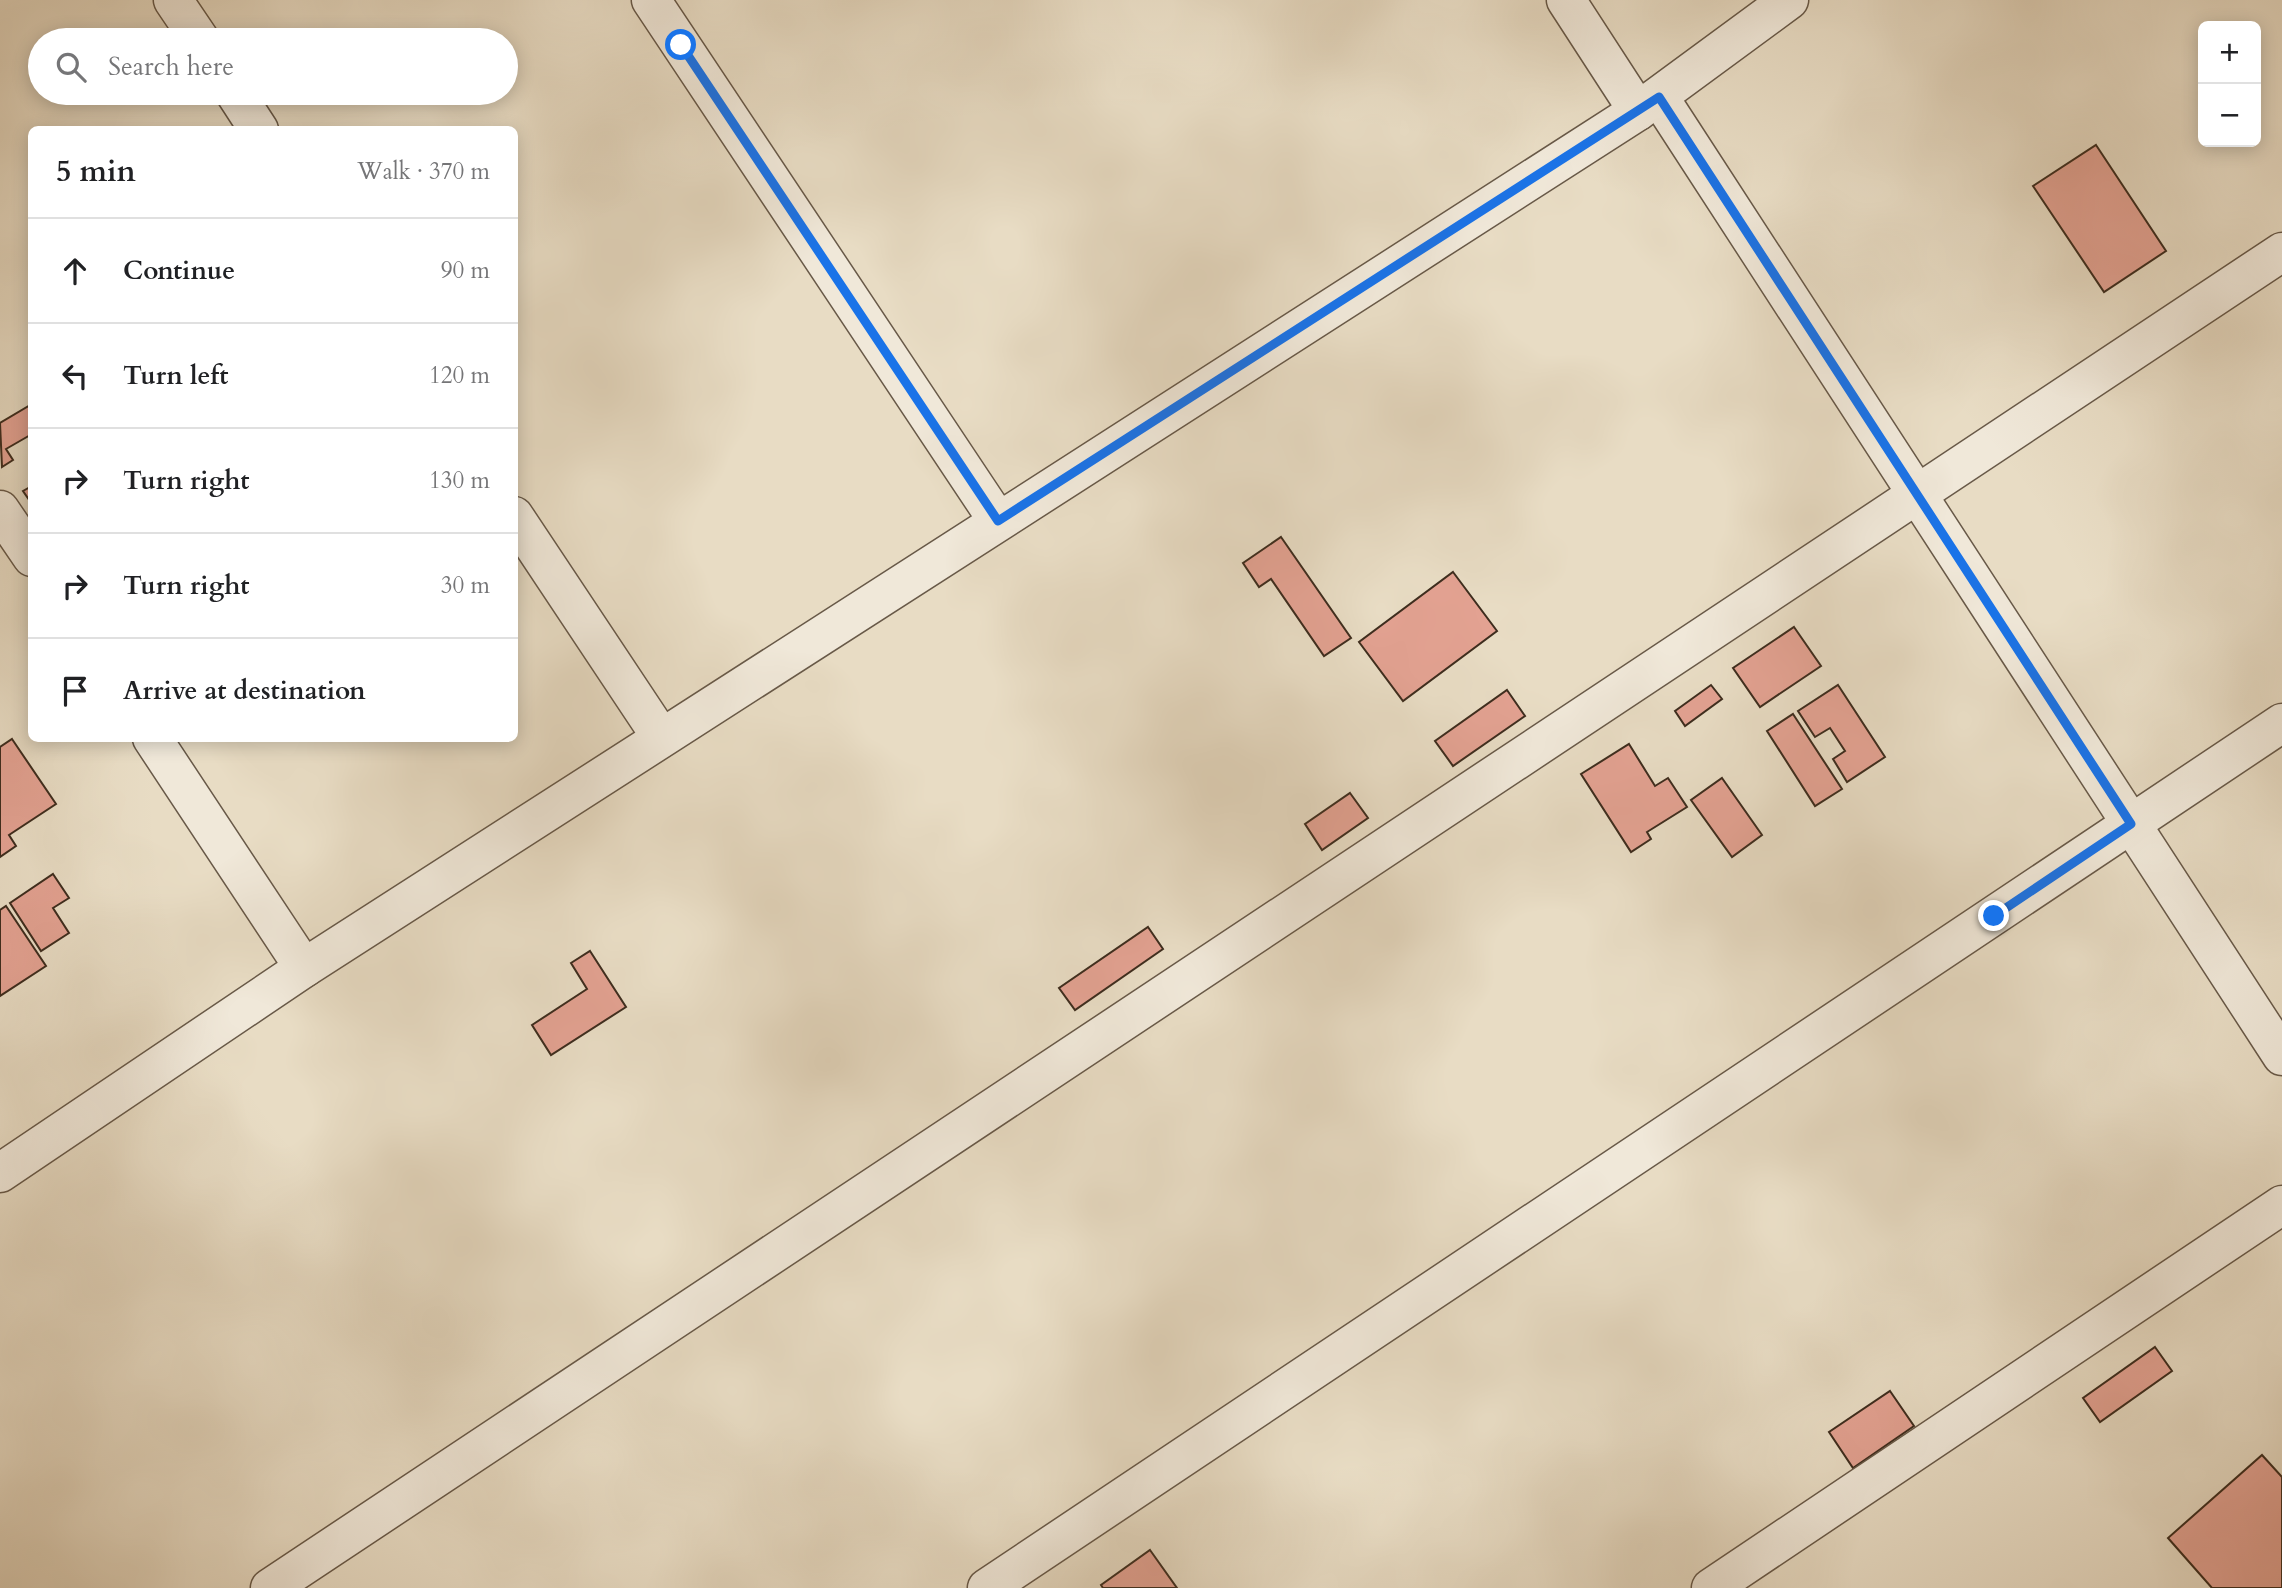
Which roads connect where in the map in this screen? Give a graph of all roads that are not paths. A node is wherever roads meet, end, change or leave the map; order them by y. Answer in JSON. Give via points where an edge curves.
{"nodes":[{"id":1,"x":173,"y":0,"type":"edge"},
{"id":2,"x":651,"y":0,"type":"edge"},
{"id":3,"x":1566,"y":0,"type":"edge"},
{"id":4,"x":1789,"y":0,"type":"edge"},
{"id":5,"x":192,"y":28,"type":"edge"},
{"id":6,"x":1648,"y":104,"type":"junction"},
{"id":7,"x":243,"y":105,"type":"edge"},
{"id":8,"x":256,"y":126,"type":"edge"},
{"id":9,"x":2282,"y":252,"type":"edge"},
{"id":10,"x":1917,"y":494,"type":"junction"},
{"id":11,"x":0,"y":510,"type":"edge"},
{"id":12,"x":998,"y":521,"type":"junction"},
{"id":13,"x":518,"y":522,"type":"edge"},
{"id":14,"x":28,"y":551,"type":"edge"},
{"id":15,"x":2282,"y":723,"type":"edge"},
{"id":16,"x":661,"y":737,"type":"junction"},
{"id":17,"x":155,"y":742,"type":"edge"},
{"id":18,"x":2131,"y":824,"type":"junction"},
{"id":19,"x":304,"y":968,"type":"junction"},
{"id":20,"x":2282,"y":1056,"type":"edge"},
{"id":21,"x":0,"y":1174,"type":"edge"},
{"id":22,"x":2282,"y":1205,"type":"edge"},
{"id":23,"x":270,"y":1588,"type":"edge"},
{"id":24,"x":987,"y":1588,"type":"edge"},
{"id":25,"x":1711,"y":1588,"type":"edge"}],
"edges":[{"from":1,"to":5,"type":"street"},
{"from":2,"to":12,"type":"street"},
{"from":3,"to":6,"type":"street"},
{"from":4,"to":6,"type":"street"},
{"from":6,"to":10,"type":"street"},
{"from":6,"to":12,"type":"street"},
{"from":7,"to":8,"type":"street"},
{"from":9,"to":10,"type":"street"},
{"from":10,"to":18,"type":"street"},
{"from":10,"to":23,"type":"street"},
{"from":11,"to":14,"type":"street"},
{"from":12,"to":16,"type":"street"},
{"from":13,"to":16,"type":"street"},
{"from":15,"to":18,"type":"street"},
{"from":16,"to":19,"type":"street"},
{"from":17,"to":19,"type":"street"},
{"from":18,"to":20,"type":"street"},
{"from":18,"to":24,"type":"street"},
{"from":19,"to":21,"type":"street"},
{"from":22,"to":25,"type":"street"}]}
